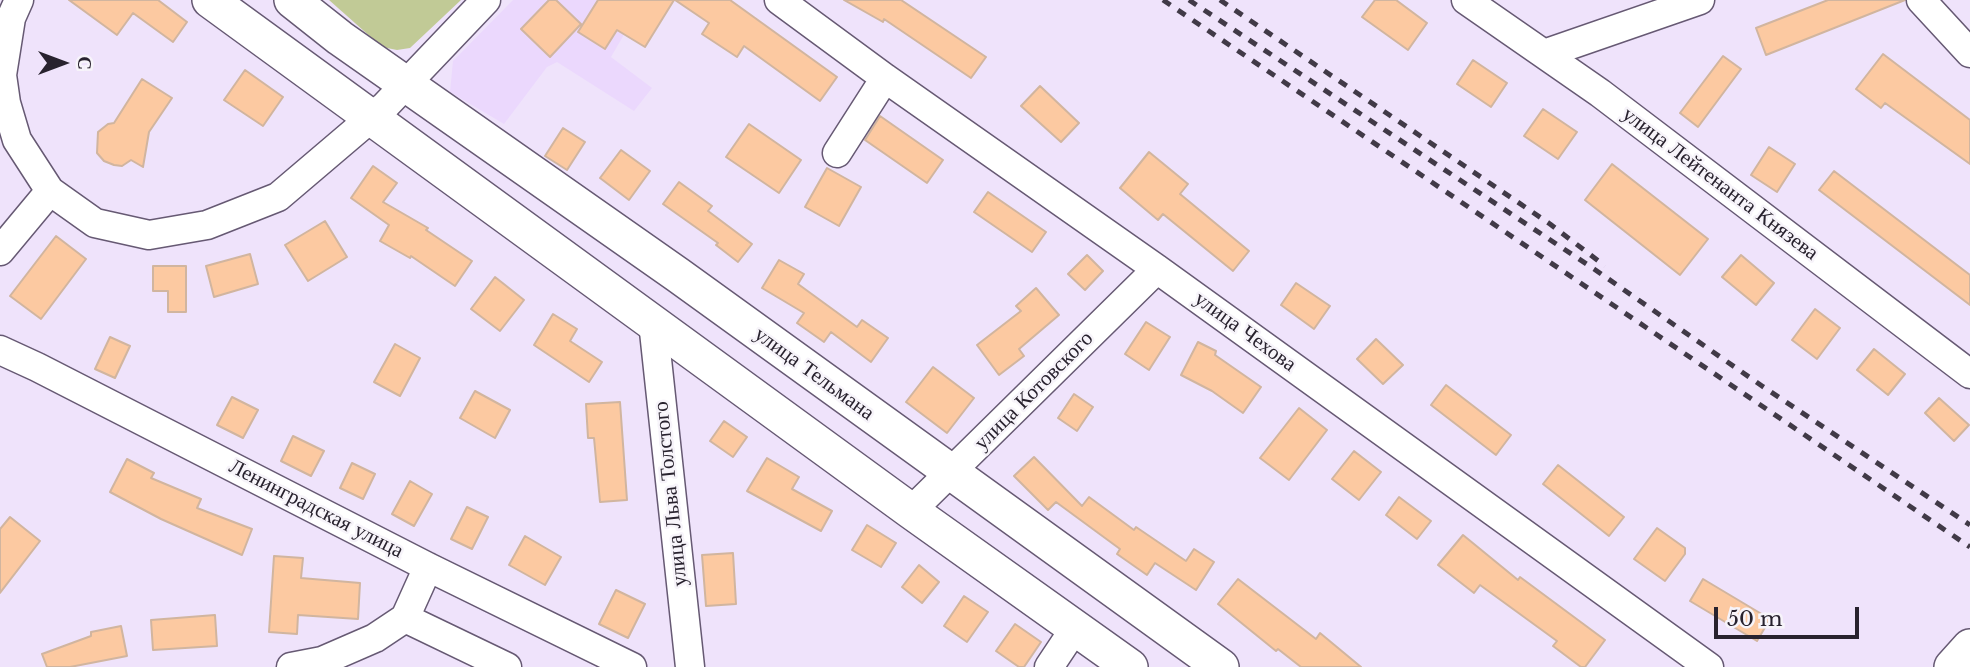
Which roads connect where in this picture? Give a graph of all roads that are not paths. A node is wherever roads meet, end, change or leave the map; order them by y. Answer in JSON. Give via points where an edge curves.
{"nodes":[{"id":1,"x":210,"y":0,"type":"edge"},
{"id":2,"x":292,"y":0,"type":"edge"},
{"id":3,"x":486,"y":0,"type":"edge"},
{"id":4,"x":779,"y":0,"type":"edge"},
{"id":5,"x":1921,"y":0,"type":"edge"},
{"id":6,"x":1694,"y":1,"type":"edge"},
{"id":7,"x":1477,"y":3,"type":"edge"},
{"id":8,"x":10,"y":11,"type":"edge"},
{"id":9,"x":1970,"y":53,"type":"edge"},
{"id":10,"x":1544,"y":54,"type":"junction"},
{"id":11,"x":885,"y":78,"type":"junction"},
{"id":12,"x":405,"y":84,"type":"junction"},
{"id":13,"x":372,"y":117,"type":"junction"},
{"id":14,"x":837,"y":153,"type":"dead end"},
{"id":15,"x":50,"y":191,"type":"junction"},
{"id":16,"x":0,"y":251,"type":"edge"},
{"id":17,"x":1157,"y":269,"type":"junction"},
{"id":18,"x":653,"y":322,"type":"junction"},
{"id":19,"x":0,"y":350,"type":"edge"},
{"id":20,"x":1970,"y":374,"type":"edge"},
{"id":21,"x":951,"y":472,"type":"junction"},
{"id":22,"x":911,"y":511,"type":"junction"},
{"id":23,"x":428,"y":567,"type":"junction"},
{"id":24,"x":405,"y":618,"type":"junction"},
{"id":25,"x":1075,"y":628,"type":"junction"},
{"id":26,"x":1970,"y":648,"type":"edge"},
{"id":27,"x":291,"y":667,"type":"edge"},
{"id":28,"x":507,"y":667,"type":"edge"},
{"id":29,"x":632,"y":667,"type":"edge"},
{"id":30,"x":690,"y":667,"type":"edge"},
{"id":31,"x":1049,"y":667,"type":"edge"},
{"id":32,"x":1130,"y":667,"type":"edge"},
{"id":33,"x":1221,"y":667,"type":"edge"},
{"id":34,"x":1709,"y":667,"type":"edge"},
{"id":35,"x":1952,"y":667,"type":"edge"}],
"edges":[{"from":1,"to":13,"type":"main road"},
{"from":2,"to":12,"type":"main road","name":"улица Тельмана"},
{"from":3,"to":12,"type":"street"},
{"from":4,"to":11,"type":"street","name":"улица Чехова"},
{"from":5,"to":9,"type":"street"},
{"from":6,"to":10,"type":"street"},
{"from":7,"to":10,"type":"street","name":"улица Лейтенанта Князева"},
{"from":8,"to":15,"type":"street","via":[[2,75],[6,103],[17,140]]},
{"from":10,"to":20,"type":"street","name":"улица Лейтенанта Князева"},
{"from":11,"to":14,"type":"street"},
{"from":11,"to":17,"type":"street","name":"улица Чехова"},
{"from":12,"to":13,"type":"street"},
{"from":12,"to":21,"type":"main road","name":"улица Тельмана"},
{"from":13,"to":15,"type":"street","via":[[278,197],[208,225],[149,235],[94,223]]},
{"from":13,"to":18,"type":"main road"},
{"from":15,"to":16,"type":"street"},
{"from":17,"to":21,"type":"street","name":"улица Котовского"},
{"from":17,"to":34,"type":"street","name":"улица Чехова"},
{"from":18,"to":22,"type":"main road"},
{"from":18,"to":30,"type":"street","name":"улица Льва Толстого"},
{"from":19,"to":23,"type":"street","name":"Ленинградская улица"},
{"from":21,"to":22,"type":"street","name":"улица Котовского"},
{"from":21,"to":33,"type":"main road","name":"улица Тельмана"},
{"from":22,"to":25,"type":"main road"},
{"from":23,"to":24,"type":"street"},
{"from":23,"to":29,"type":"street","name":"Ленинградская улица"},
{"from":24,"to":27,"type":"street","via":[[365,643],[322,661]]},
{"from":24,"to":28,"type":"street"},
{"from":25,"to":31,"type":"street"},
{"from":25,"to":32,"type":"main road"},
{"from":26,"to":35,"type":"main road"}]}
